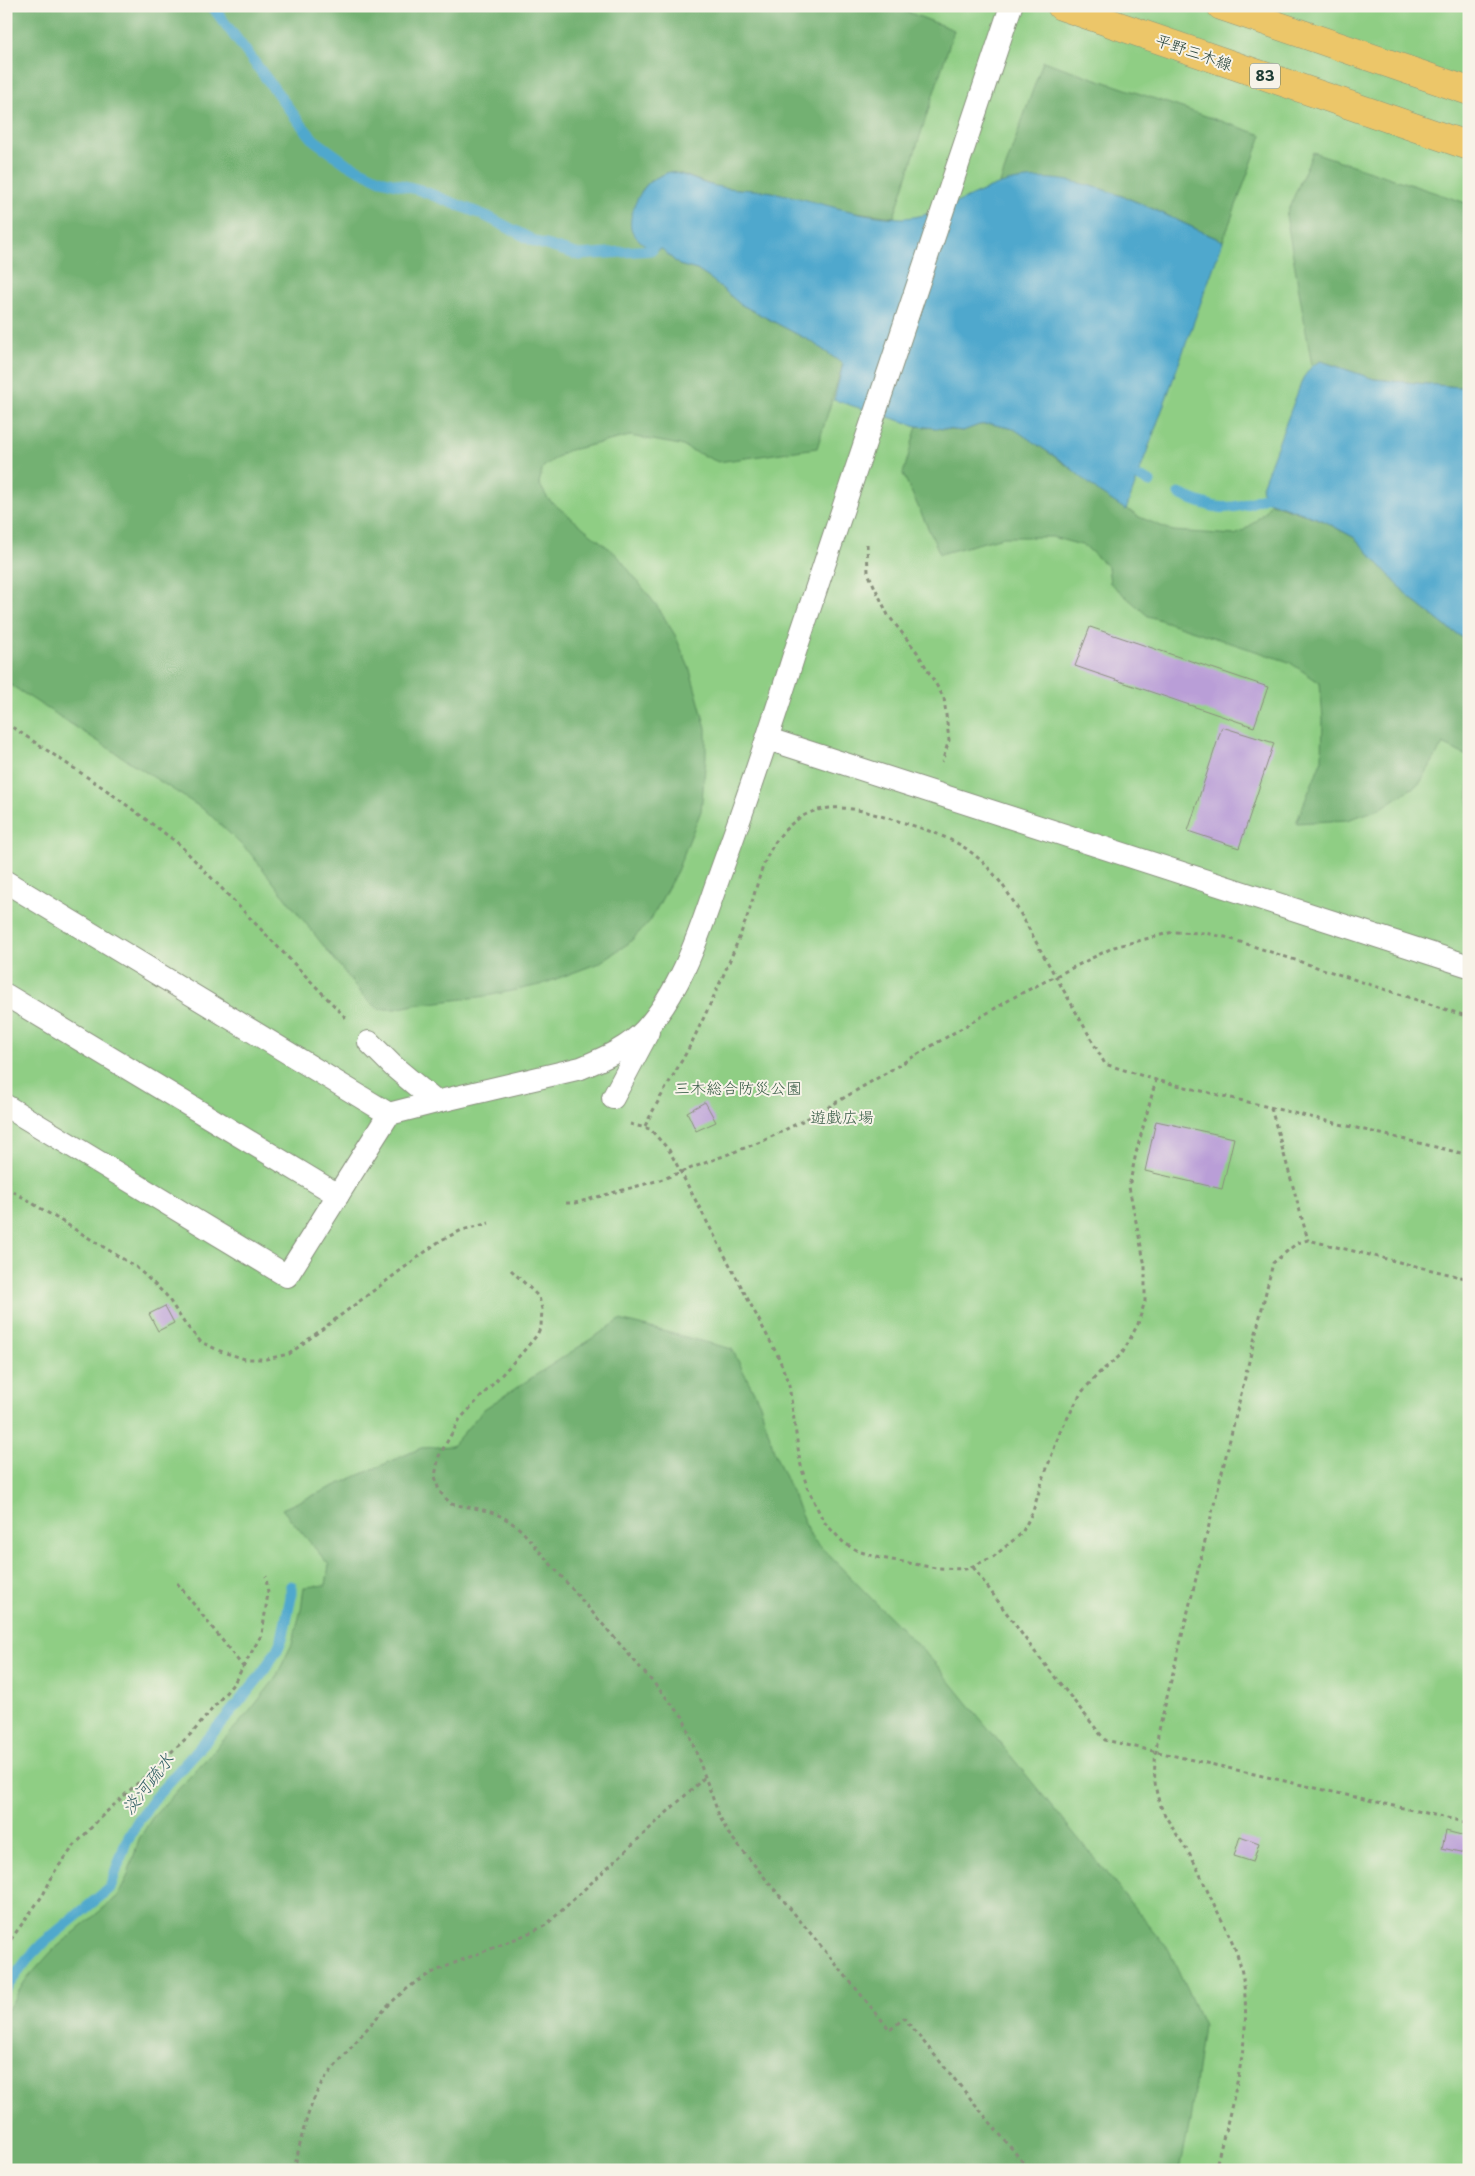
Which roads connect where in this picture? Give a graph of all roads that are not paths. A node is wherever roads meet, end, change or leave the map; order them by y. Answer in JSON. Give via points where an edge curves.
{"nodes":[{"id":1,"x":1011,"y":6,"type":"edge"},
{"id":2,"x":1061,"y":6,"type":"edge"},
{"id":3,"x":1221,"y":6,"type":"edge"},
{"id":4,"x":1469,"y":91,"type":"edge"},
{"id":5,"x":1469,"y":146,"type":"edge"},
{"id":6,"x":768,"y":739,"type":"junction"},
{"id":7,"x":6,"y":882,"type":"edge"},
{"id":8,"x":1469,"y":966,"type":"edge"},
{"id":9,"x":6,"y":995,"type":"edge"},
{"id":10,"x":658,"y":1012,"type":"junction"},
{"id":11,"x":369,"y":1042,"type":"road end"},
{"id":12,"x":613,"y":1098,"type":"dead end"},
{"id":13,"x":436,"y":1102,"type":"junction"},
{"id":14,"x":6,"y":1106,"type":"edge"},
{"id":15,"x":389,"y":1114,"type":"junction"},
{"id":16,"x":338,"y":1195,"type":"junction"}],
"edges":[{"from":1,"to":6,"type":"lane"},
{"from":2,"to":5,"type":"main road","name":"平野三木線","number":"83"},
{"from":3,"to":4,"type":"main road"},
{"from":6,"to":8,"type":"lane"},
{"from":6,"to":10,"type":"lane","via":[[692,952]]},
{"from":7,"to":15,"type":"lane"},
{"from":9,"to":16,"type":"lane"},
{"from":10,"to":12,"type":"lane"},
{"from":10,"to":13,"type":"lane","via":[[629,1044],[581,1068]]},
{"from":11,"to":13,"type":"lane"},
{"from":13,"to":15,"type":"lane"},
{"from":14,"to":16,"type":"lane","via":[[287,1276]]},
{"from":15,"to":16,"type":"lane"}]}
